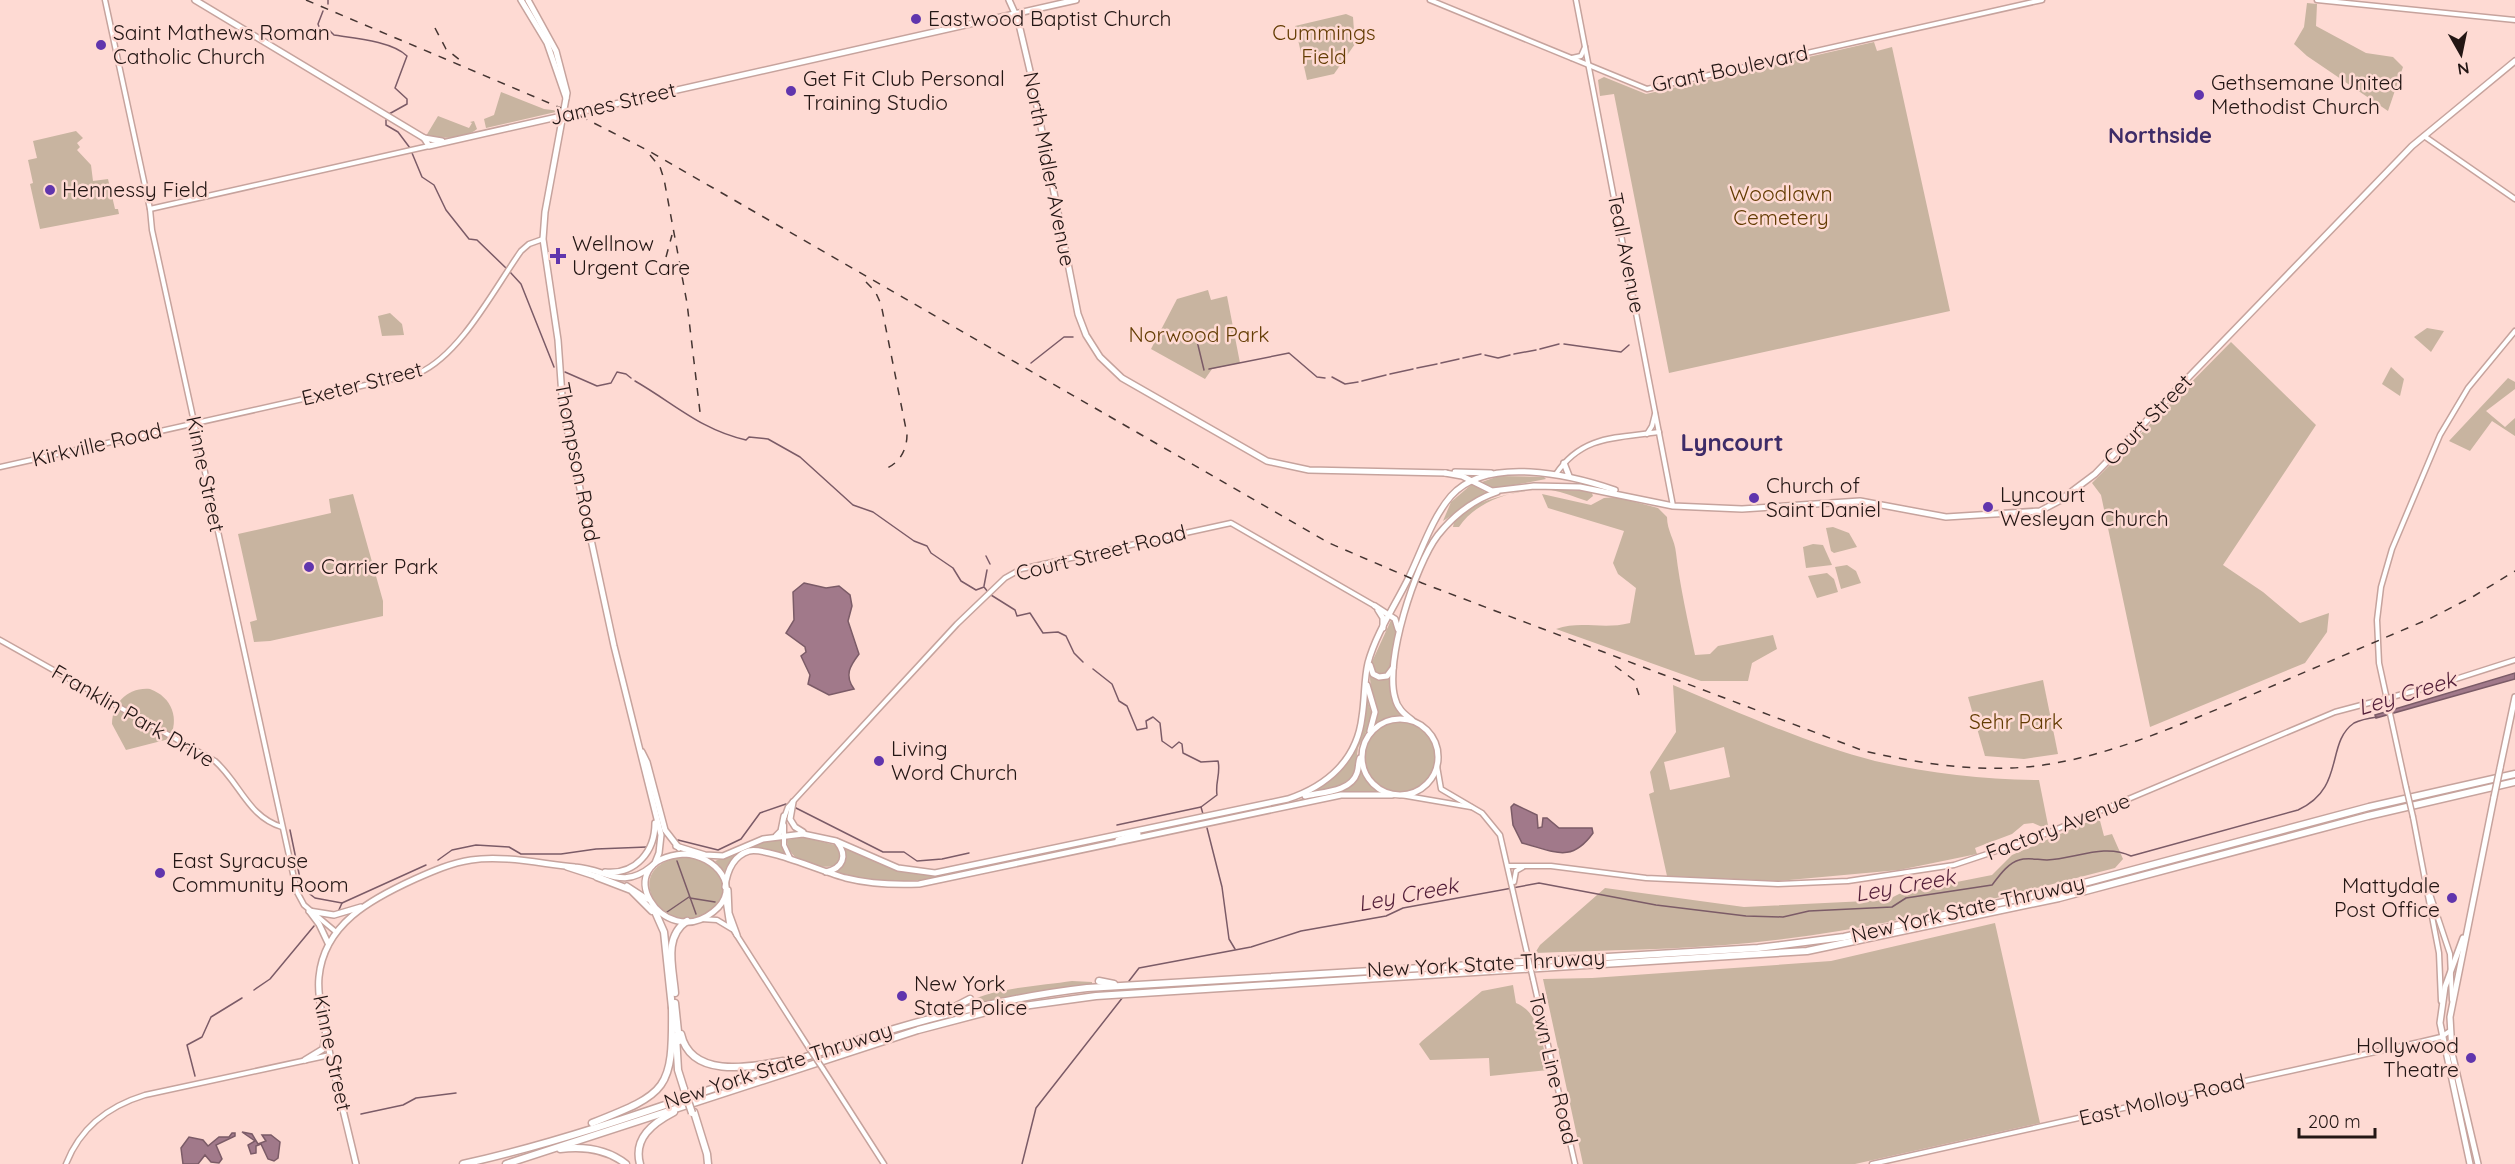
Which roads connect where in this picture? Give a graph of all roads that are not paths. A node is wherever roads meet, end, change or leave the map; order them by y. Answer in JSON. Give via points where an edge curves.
{"nodes":[{"id":1,"x":105,"y":0,"type":"edge"},
{"id":2,"x":195,"y":0,"type":"edge"},
{"id":3,"x":521,"y":0,"type":"edge"},
{"id":4,"x":528,"y":0,"type":"edge"},
{"id":5,"x":1009,"y":0,"type":"edge"},
{"id":6,"x":1076,"y":0,"type":"edge"},
{"id":7,"x":1430,"y":0,"type":"edge"},
{"id":8,"x":1576,"y":0,"type":"edge"},
{"id":9,"x":2042,"y":0,"type":"edge"},
{"id":10,"x":2317,"y":0,"type":"edge"},
{"id":11,"x":1016,"y":14,"type":"junction"},
{"id":12,"x":2515,"y":20,"type":"edge"},
{"id":13,"x":1586,"y":47,"type":"junction"},
{"id":14,"x":1570,"y":58,"type":"junction"},
{"id":15,"x":2515,"y":61,"type":"edge"},
{"id":16,"x":1590,"y":66,"type":"junction"},
{"id":17,"x":1605,"y":72,"type":"junction"},
{"id":18,"x":1594,"y":88,"type":"junction"},
{"id":19,"x":566,"y":98,"type":"junction"},
{"id":20,"x":564,"y":115,"type":"junction"},
{"id":21,"x":2423,"y":136,"type":"junction"},
{"id":22,"x":424,"y":138,"type":"junction"},
{"id":23,"x":448,"y":141,"type":"junction"},
{"id":24,"x":429,"y":146,"type":"junction"},
{"id":25,"x":2515,"y":199,"type":"edge"},
{"id":26,"x":150,"y":209,"type":"junction"},
{"id":27,"x":543,"y":239,"type":"junction"},
{"id":28,"x":2515,"y":331,"type":"edge"},
{"id":29,"x":1655,"y":410,"type":"junction"},
{"id":30,"x":194,"y":423,"type":"junction"},
{"id":31,"x":1659,"y":432,"type":"junction"},
{"id":32,"x":1647,"y":434,"type":"junction"},
{"id":33,"x":1564,"y":463,"type":"junction"},
{"id":34,"x":0,"y":466,"type":"edge"},
{"id":35,"x":1444,"y":473,"type":"junction"},
{"id":36,"x":1497,"y":473,"type":"junction"},
{"id":37,"x":1546,"y":474,"type":"junction"},
{"id":38,"x":1556,"y":474,"type":"junction"},
{"id":39,"x":1457,"y":475,"type":"junction"},
{"id":40,"x":1569,"y":476,"type":"junction"},
{"id":41,"x":1470,"y":481,"type":"junction"},
{"id":42,"x":1549,"y":482,"type":"junction"},
{"id":43,"x":1534,"y":486,"type":"junction"},
{"id":44,"x":1459,"y":488,"type":"junction"},
{"id":45,"x":1504,"y":490,"type":"junction"},
{"id":46,"x":1636,"y":497,"type":"junction"},
{"id":47,"x":1673,"y":506,"type":"junction"},
{"id":48,"x":1437,"y":519,"type":"junction"},
{"id":49,"x":1434,"y":540,"type":"junction"},
{"id":50,"x":1400,"y":597,"type":"junction"},
{"id":51,"x":1375,"y":606,"type":"junction"},
{"id":52,"x":1390,"y":615,"type":"junction"},
{"id":53,"x":1382,"y":633,"type":"junction"},
{"id":54,"x":0,"y":639,"type":"edge"},
{"id":55,"x":1398,"y":641,"type":"junction"},
{"id":56,"x":1370,"y":657,"type":"junction"},
{"id":57,"x":2515,"y":660,"type":"edge"},
{"id":58,"x":1395,"y":665,"type":"junction"},
{"id":59,"x":1366,"y":678,"type":"junction"},
{"id":60,"x":2386,"y":698,"type":"junction"},
{"id":61,"x":2515,"y":698,"type":"edge"},
{"id":62,"x":1412,"y":720,"type":"junction"},
{"id":63,"x":1368,"y":734,"type":"junction"},
{"id":64,"x":641,"y":752,"type":"junction"},
{"id":65,"x":1361,"y":754,"type":"junction"},
{"id":66,"x":1437,"y":766,"type":"junction"},
{"id":67,"x":2515,"y":774,"type":"edge"},
{"id":68,"x":2515,"y":782,"type":"edge"},
{"id":69,"x":1392,"y":795,"type":"junction"},
{"id":70,"x":1401,"y":795,"type":"junction"},
{"id":71,"x":1288,"y":799,"type":"junction"},
{"id":72,"x":1277,"y":801,"type":"junction"},
{"id":73,"x":793,"y":802,"type":"junction"},
{"id":74,"x":1251,"y":807,"type":"junction"},
{"id":75,"x":1475,"y":808,"type":"junction"},
{"id":76,"x":279,"y":810,"type":"junction"},
{"id":77,"x":655,"y":812,"type":"junction"},
{"id":78,"x":1252,"y":814,"type":"junction"},
{"id":79,"x":784,"y":816,"type":"junction"},
{"id":80,"x":1220,"y":821,"type":"junction"},
{"id":81,"x":270,"y":823,"type":"junction"},
{"id":82,"x":1157,"y":826,"type":"junction"},
{"id":83,"x":282,"y":827,"type":"junction"},
{"id":84,"x":807,"y":834,"type":"junction"},
{"id":85,"x":784,"y":835,"type":"junction"},
{"id":86,"x":775,"y":836,"type":"junction"},
{"id":87,"x":1114,"y":836,"type":"junction"},
{"id":88,"x":836,"y":841,"type":"junction"},
{"id":89,"x":753,"y":843,"type":"junction"},
{"id":90,"x":1115,"y":844,"type":"junction"},
{"id":91,"x":676,"y":846,"type":"junction"},
{"id":92,"x":1074,"y":853,"type":"junction"},
{"id":93,"x":694,"y":855,"type":"junction"},
{"id":94,"x":1015,"y":857,"type":"junction"},
{"id":95,"x":705,"y":858,"type":"junction"},
{"id":96,"x":792,"y":861,"type":"junction"},
{"id":97,"x":653,"y":865,"type":"junction"},
{"id":98,"x":976,"y":865,"type":"junction"},
{"id":99,"x":1527,"y":865,"type":"junction"},
{"id":100,"x":1508,"y":866,"type":"junction"},
{"id":101,"x":567,"y":867,"type":"junction"},
{"id":102,"x":591,"y":870,"type":"junction"},
{"id":103,"x":729,"y":870,"type":"junction"},
{"id":104,"x":825,"y":872,"type":"junction"},
{"id":105,"x":978,"y":873,"type":"junction"},
{"id":106,"x":597,"y":877,"type":"junction"},
{"id":107,"x":939,"y":881,"type":"junction"},
{"id":108,"x":1513,"y":881,"type":"junction"},
{"id":109,"x":725,"y":887,"type":"junction"},
{"id":110,"x":725,"y":894,"type":"junction"},
{"id":111,"x":2430,"y":894,"type":"junction"},
{"id":112,"x":651,"y":905,"type":"junction"},
{"id":113,"x":363,"y":907,"type":"junction"},
{"id":114,"x":309,"y":910,"type":"junction"},
{"id":115,"x":701,"y":919,"type":"junction"},
{"id":116,"x":687,"y":921,"type":"junction"},
{"id":117,"x":733,"y":929,"type":"junction"},
{"id":118,"x":336,"y":932,"type":"junction"},
{"id":119,"x":664,"y":932,"type":"junction"},
{"id":120,"x":2465,"y":934,"type":"junction"},
{"id":121,"x":737,"y":935,"type":"junction"},
{"id":122,"x":328,"y":943,"type":"junction"},
{"id":123,"x":2451,"y":967,"type":"junction"},
{"id":124,"x":1100,"y":981,"type":"dead end"},
{"id":125,"x":1130,"y":986,"type":"junction"},
{"id":126,"x":970,"y":999,"type":"dead end"},
{"id":127,"x":674,"y":1006,"type":"junction"},
{"id":128,"x":2451,"y":1007,"type":"junction"},
{"id":129,"x":2441,"y":1008,"type":"junction"},
{"id":130,"x":932,"y":1017,"type":"junction"},
{"id":131,"x":325,"y":1030,"type":"junction"},
{"id":132,"x":2450,"y":1031,"type":"junction"},
{"id":133,"x":2441,"y":1037,"type":"junction"},
{"id":134,"x":330,"y":1054,"type":"junction"},
{"id":135,"x":806,"y":1057,"type":"junction"},
{"id":136,"x":305,"y":1060,"type":"junction"},
{"id":137,"x":687,"y":1105,"type":"junction"},
{"id":138,"x":557,"y":1138,"type":"junction"},
{"id":139,"x":539,"y":1153,"type":"junction"},
{"id":140,"x":66,"y":1164,"type":"edge"},
{"id":141,"x":356,"y":1164,"type":"edge"},
{"id":142,"x":463,"y":1164,"type":"edge"},
{"id":143,"x":506,"y":1164,"type":"edge"},
{"id":144,"x":627,"y":1164,"type":"edge"},
{"id":145,"x":640,"y":1164,"type":"edge"},
{"id":146,"x":706,"y":1164,"type":"edge"},
{"id":147,"x":884,"y":1164,"type":"edge"},
{"id":148,"x":1575,"y":1164,"type":"edge"},
{"id":149,"x":1872,"y":1164,"type":"edge"},
{"id":150,"x":2470,"y":1164,"type":"edge"},
{"id":151,"x":2478,"y":1164,"type":"edge"}],
"edges":[{"from":1,"to":26,"type":"street","name":"Kinne Street"},
{"from":2,"to":22,"type":"main road"},
{"from":3,"to":19,"type":"main road","name":"Thompson Road","via":[[547,43]]},
{"from":4,"to":19,"type":"main road","name":"Thompson Road","via":[[556,51],[564,74]]},
{"from":5,"to":11,"type":"main road","name":"North Midler Avenue"},
{"from":6,"to":11,"type":"main road","name":"James Street"},
{"from":7,"to":14,"type":"street","name":"Grant Boulevard"},
{"from":8,"to":13,"type":"street","name":"Teall Avenue"},
{"from":9,"to":17,"type":"street","name":"Grant Boulevard","via":[[1652,89]]},
{"from":10,"to":12,"type":"street"},
{"from":11,"to":20,"type":"main road","name":"James Street"},
{"from":11,"to":35,"type":"main road","name":"North Midler Avenue","via":[[1082,324],[1100,357],[1122,378],[1267,461],[1309,470]]},
{"from":13,"to":14,"type":"street","via":[[1581,56]]},
{"from":13,"to":16,"type":"street","name":"Teall Avenue"},
{"from":14,"to":16,"type":"street","name":"Grant Boulevard"},
{"from":15,"to":21,"type":"main road","name":"Court Street"},
{"from":16,"to":17,"type":"street","name":"Grant Boulevard"},
{"from":16,"to":18,"type":"street","name":"Teall Avenue"},
{"from":17,"to":18,"type":"street","via":[[1596,75]]},
{"from":18,"to":29,"type":"street","name":"Teall Avenue"},
{"from":19,"to":20,"type":"main road","name":"Thompson Road"},
{"from":20,"to":23,"type":"main road","name":"James Street"},
{"from":20,"to":27,"type":"main road","name":"Thompson Road"},
{"from":21,"to":25,"type":"street"},
{"from":21,"to":47,"type":"main road","name":"Court Street","via":[[2102,468],[2045,509],[2024,514],[1946,517],[1860,501],[1754,508]]},
{"from":22,"to":23,"type":"main road"},
{"from":22,"to":24,"type":"main road"},
{"from":23,"to":24,"type":"main road","name":"James Street"},
{"from":24,"to":26,"type":"street","name":"James Street"},
{"from":26,"to":30,"type":"street","name":"Kinne Street"},
{"from":27,"to":30,"type":"street","name":"Exeter Street","via":[[521,251],[457,343],[427,370]]},
{"from":27,"to":64,"type":"main road","name":"Thompson Road","via":[[558,340],[563,410]]},
{"from":28,"to":60,"type":"street","via":[[2468,388],[2444,427],[2391,549],[2377,620]]},
{"from":29,"to":31,"type":"street","name":"Teall Avenue"},
{"from":29,"to":32,"type":"street"},
{"from":30,"to":34,"type":"street","name":"Kirkville Road"},
{"from":30,"to":76,"type":"street","name":"Kinne Street"},
{"from":31,"to":32,"type":"street"},
{"from":31,"to":47,"type":"street","name":"Teall Avenue"},
{"from":32,"to":33,"type":"street","via":[[1596,441],[1578,449]]},
{"from":33,"to":37,"type":"street"},
{"from":33,"to":38,"type":"street"},
{"from":33,"to":40,"type":"main road"},
{"from":35,"to":36,"type":"main road"},
{"from":35,"to":39,"type":"main road"},
{"from":36,"to":37,"type":"main road","name":"Court Street"},
{"from":36,"to":41,"type":"main road","name":"Court Street"},
{"from":37,"to":38,"type":"main road","name":"Court Street"},
{"from":37,"to":42,"type":"main road"},
{"from":38,"to":40,"type":"main road","name":"Court Street"},
{"from":38,"to":42,"type":"main road"},
{"from":39,"to":41,"type":"main road"},
{"from":39,"to":44,"type":"main road","via":[[1461,481]]},
{"from":40,"to":46,"type":"main road","name":"Court Street"},
{"from":41,"to":44,"type":"main road","name":"Court Street"},
{"from":41,"to":45,"type":"main road","via":[[1488,490]]},
{"from":42,"to":43,"type":"main road"},
{"from":43,"to":45,"type":"main road","name":"Court Street"},
{"from":43,"to":46,"type":"main road","name":"Court Street","via":[[1581,487]]},
{"from":44,"to":48,"type":"main road"},
{"from":45,"to":49,"type":"main road","via":[[1465,508]]},
{"from":46,"to":47,"type":"main road","name":"Court Street"},
{"from":48,"to":49,"type":"main road"},
{"from":48,"to":50,"type":"main road"},
{"from":49,"to":55,"type":"main road","via":[[1410,591]]},
{"from":50,"to":51,"type":"main road","via":[[1388,607]]},
{"from":50,"to":52,"type":"main road"},
{"from":51,"to":52,"type":"main road"},
{"from":51,"to":53,"type":"main road","via":[[1383,618]]},
{"from":51,"to":73,"type":"street","name":"Court Street Road","via":[[1232,523],[1021,569],[1005,578],[957,624]]},
{"from":52,"to":53,"type":"main road"},
{"from":52,"to":55,"type":"main road","via":[[1398,624]]},
{"from":53,"to":56,"type":"main road"},
{"from":54,"to":81,"type":"street","name":"Franklin Park Drive","via":[[214,761],[227,772],[250,807]]},
{"from":55,"to":58,"type":"main road"},
{"from":56,"to":58,"type":"main road","via":[[1371,671],[1377,677],[1387,676]]},
{"from":56,"to":59,"type":"main road"},
{"from":57,"to":60,"type":"street","name":"Factory Avenue"},
{"from":58,"to":62,"type":"main road","via":[[1394,698]]},
{"from":59,"to":63,"type":"main road","via":[[1375,712]]},
{"from":59,"to":71,"type":"main road","via":[[1360,729],[1346,760],[1324,782]]},
{"from":60,"to":99,"type":"street","name":"Factory Avenue","via":[[2320,718],[2055,830],[1954,865],[1848,880],[1778,884],[1614,876]]},
{"from":60,"to":111,"type":"street","bridge":true},
{"from":61,"to":120,"type":"main road","bridge":true},
{"from":62,"to":63,"type":"main road","via":[[1390,720],[1378,724]]},
{"from":62,"to":66,"type":"main road","via":[[1433,739]]},
{"from":63,"to":65,"type":"main road"},
{"from":64,"to":77,"type":"main road","name":"Thompson Road"},
{"from":64,"to":91,"type":"main road","name":"Thompson Road","via":[[664,830]]},
{"from":65,"to":69,"type":"main road","via":[[1371,782]]},
{"from":65,"to":71,"type":"main road","via":[[1351,783]]},
{"from":66,"to":70,"type":"main road","via":[[1421,788]]},
{"from":66,"to":75,"type":"street","via":[[1442,789]]},
{"from":67,"to":125,"type":"highway","name":"New York State Thruway","via":[[2368,807],[2054,891],[1824,940],[1758,948]]},
{"from":68,"to":137,"type":"highway","name":"New York State Thruway","via":[[2368,816],[2059,898],[1845,945],[1772,955],[1063,999],[948,1021]]},
{"from":69,"to":70,"type":"main road"},
{"from":69,"to":78,"type":"main road","via":[[1349,794]]},
{"from":70,"to":75,"type":"street"},
{"from":71,"to":72,"type":"main road"},
{"from":72,"to":74,"type":"main road"},
{"from":72,"to":78,"type":"main road"},
{"from":73,"to":79,"type":"street","name":"Court Street Road"},
{"from":73,"to":84,"type":"main road","via":[[790,819]]},
{"from":74,"to":80,"type":"main road"},
{"from":74,"to":82,"type":"main road"},
{"from":75,"to":100,"type":"street","via":[[1500,835]]},
{"from":76,"to":81,"type":"street","via":[[276,820]]},
{"from":76,"to":83,"type":"street","name":"Kinne Street"},
{"from":77,"to":97,"type":"main road","name":"Thompson Road","via":[[661,840]]},
{"from":77,"to":102,"type":"main road","via":[[653,842],[642,859],[620,872]]},
{"from":78,"to":80,"type":"main road"},
{"from":79,"to":85,"type":"street"},
{"from":79,"to":86,"type":"main road","via":[[781,831]]},
{"from":80,"to":90,"type":"main road"},
{"from":81,"to":83,"type":"street","name":"Franklin Park Drive"},
{"from":82,"to":87,"type":"main road"},
{"from":82,"to":90,"type":"main road"},
{"from":83,"to":114,"type":"street","name":"Kinne Street","via":[[297,892]]},
{"from":84,"to":85,"type":"main road"},
{"from":84,"to":88,"type":"main road"},
{"from":85,"to":86,"type":"main road"},
{"from":85,"to":96,"type":"street"},
{"from":86,"to":89,"type":"main road"},
{"from":87,"to":92,"type":"main road","via":[[1108,842]]},
{"from":87,"to":94,"type":"main road"},
{"from":88,"to":98,"type":"main road","via":[[913,872],[935,873]]},
{"from":88,"to":104,"type":"main road","via":[[843,860],[838,868]]},
{"from":89,"to":91,"type":"main road","via":[[716,856]]},
{"from":89,"to":95,"type":"main road","via":[[723,858]]},
{"from":90,"to":92,"type":"main road"},
{"from":91,"to":93,"type":"main road"},
{"from":92,"to":105,"type":"main road"},
{"from":93,"to":95,"type":"main road"},
{"from":93,"to":97,"type":"main road","via":[[671,856]]},
{"from":94,"to":98,"type":"main road"},
{"from":94,"to":105,"type":"main road"},
{"from":95,"to":109,"type":"main road","via":[[721,872]]},
{"from":96,"to":103,"type":"main road","via":[[754,851],[739,856]]},
{"from":96,"to":104,"type":"main road"},
{"from":97,"to":102,"type":"main road","via":[[635,877],[623,879]]},
{"from":97,"to":112,"type":"main road","via":[[646,884]]},
{"from":98,"to":107,"type":"main road","via":[[974,870]]},
{"from":99,"to":100,"type":"street","name":"Factory Avenue"},
{"from":99,"to":108,"type":"street","via":[[1516,871]]},
{"from":100,"to":108,"type":"street"},
{"from":101,"to":102,"type":"main road"},
{"from":101,"to":106,"type":"main road"},
{"from":101,"to":113,"type":"main road","via":[[471,860],[435,871]]},
{"from":103,"to":109,"type":"main road"},
{"from":103,"to":121,"type":"main road","via":[[728,908]]},
{"from":104,"to":107,"type":"main road","via":[[881,884]]},
{"from":105,"to":107,"type":"main road"},
{"from":106,"to":112,"type":"main road","via":[[632,887]]},
{"from":106,"to":119,"type":"highway","via":[[638,895]]},
{"from":108,"to":148,"type":"street","name":"Town Line Road","bridge":true},
{"from":109,"to":110,"type":"main road"},
{"from":110,"to":115,"type":"main road","via":[[719,906]]},
{"from":110,"to":117,"type":"street","via":[[725,912]]},
{"from":111,"to":123,"type":"street","via":[[2444,931]]},
{"from":111,"to":129,"type":"street","via":[[2439,953]]},
{"from":112,"to":116,"type":"main road","via":[[665,916]]},
{"from":112,"to":119,"type":"highway"},
{"from":113,"to":114,"type":"main road","via":[[334,915]]},
{"from":113,"to":118,"type":"main road"},
{"from":114,"to":118,"type":"street","name":"Kinne Street"},
{"from":114,"to":122,"type":"main road"},
{"from":115,"to":116,"type":"main road"},
{"from":115,"to":117,"type":"street","via":[[717,920]]},
{"from":116,"to":127,"type":"highway","via":[[672,937]]},
{"from":117,"to":121,"type":"street"},
{"from":118,"to":122,"type":"main road"},
{"from":119,"to":127,"type":"highway"},
{"from":120,"to":123,"type":"main road"},
{"from":120,"to":128,"type":"main road"},
{"from":121,"to":147,"type":"street","bridge":true},
{"from":122,"to":131,"type":"main road","name":"Kinne Street","via":[[318,978]]},
{"from":123,"to":128,"type":"street"},
{"from":123,"to":129,"type":"main road"},
{"from":124,"to":125,"type":"highway"},
{"from":125,"to":130,"type":"highway","name":"New York State Thruway","via":[[1027,996]]},
{"from":126,"to":130,"type":"highway"},
{"from":127,"to":135,"type":"highway","via":[[683,1042],[705,1062],[745,1067]]},
{"from":127,"to":138,"type":"highway","via":[[669,1066],[660,1088],[641,1103]]},
{"from":127,"to":146,"type":"highway","bridge":true,"via":[[685,1089],[706,1150]]},
{"from":128,"to":132,"type":"main road"},
{"from":129,"to":133,"type":"main road"},
{"from":130,"to":135,"type":"highway","name":"New York State Thruway"},
{"from":131,"to":134,"type":"main road","name":"Kinne Street"},
{"from":131,"to":136,"type":"main road","via":[[323,1049]]},
{"from":132,"to":133,"type":"street","name":"East Molloy Road"},
{"from":132,"to":151,"type":"main road"},
{"from":133,"to":149,"type":"street","name":"East Molloy Road"},
{"from":133,"to":150,"type":"main road"},
{"from":134,"to":136,"type":"street"},
{"from":134,"to":141,"type":"main road","name":"Kinne Street"},
{"from":135,"to":138,"type":"highway","name":"New York State Thruway"},
{"from":136,"to":140,"type":"street","via":[[122,1103],[89,1127]]},
{"from":137,"to":139,"type":"highway","name":"New York State Thruway"},
{"from":137,"to":145,"type":"highway","via":[[647,1131],[639,1147]]},
{"from":138,"to":142,"type":"highway","name":"New York State Thruway"},
{"from":139,"to":143,"type":"highway","name":"New York State Thruway"},
{"from":139,"to":144,"type":"highway","via":[[589,1148]]}]}
